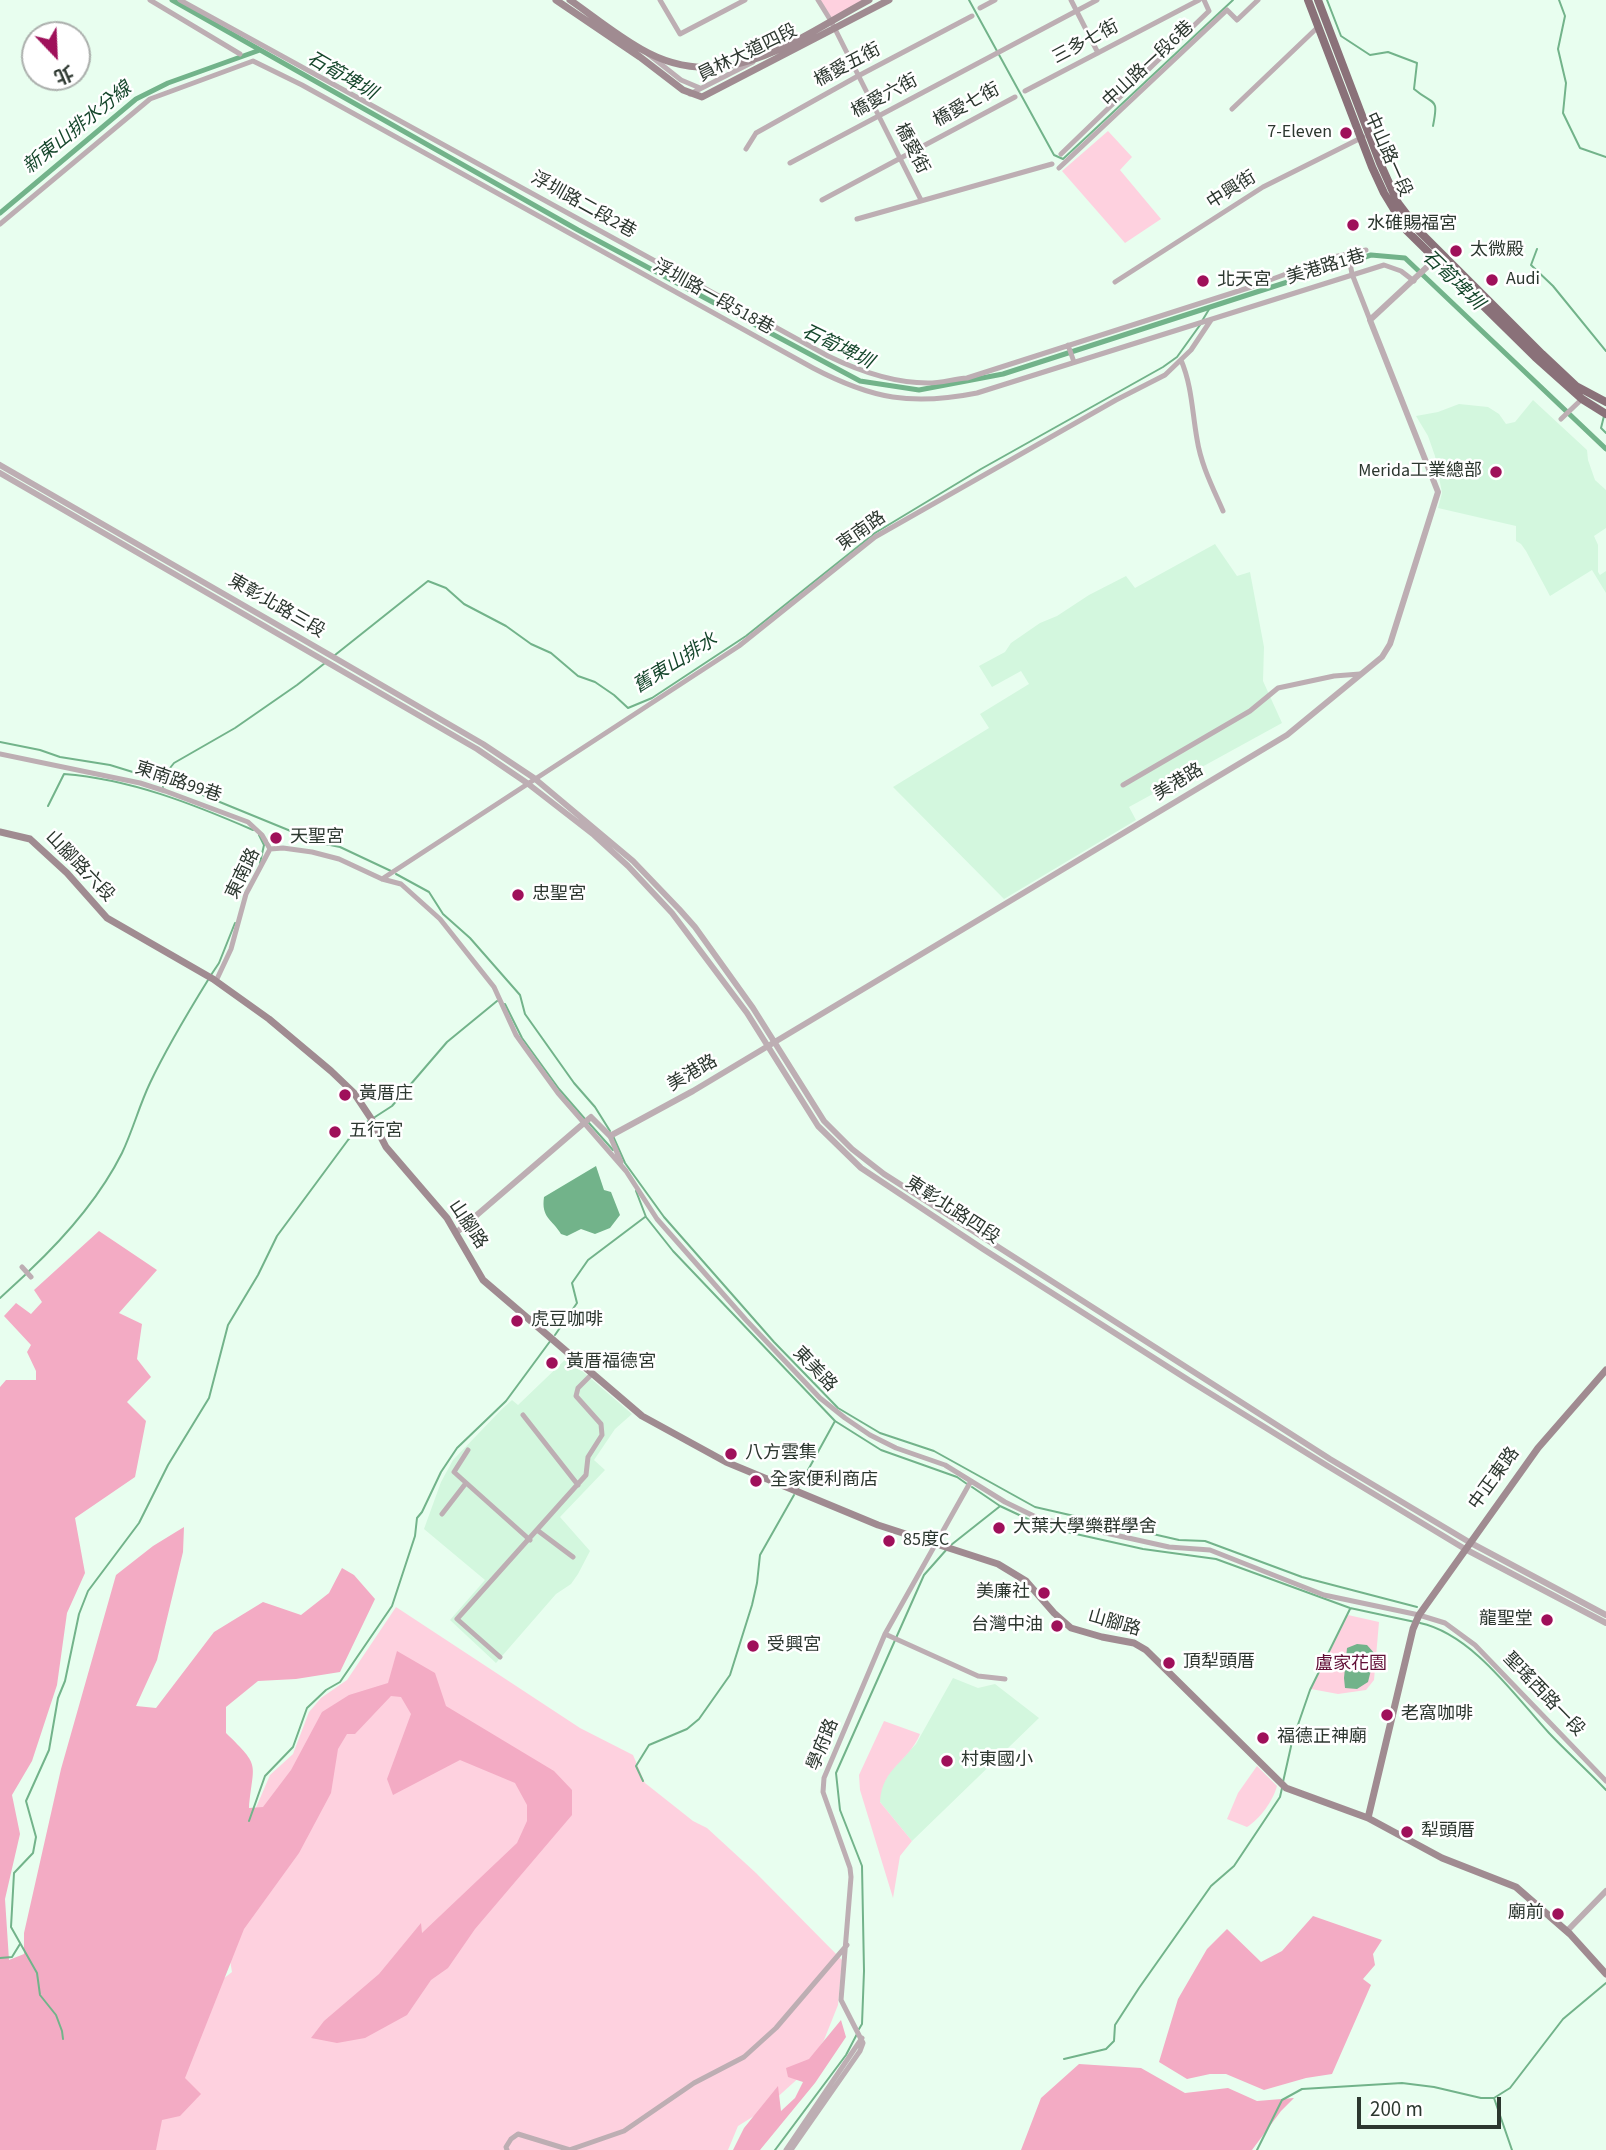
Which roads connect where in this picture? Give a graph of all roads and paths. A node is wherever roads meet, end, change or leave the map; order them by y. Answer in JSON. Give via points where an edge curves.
{"nodes":[{"id":1,"x":149,"y":0,"type":"edge"},
{"id":2,"x":180,"y":0,"type":"edge"},
{"id":3,"x":556,"y":0,"type":"edge"},
{"id":4,"x":660,"y":0,"type":"edge"},
{"id":5,"x":745,"y":0,"type":"edge"},
{"id":6,"x":818,"y":0,"type":"edge"},
{"id":7,"x":869,"y":0,"type":"edge"},
{"id":8,"x":889,"y":0,"type":"edge"},
{"id":9,"x":995,"y":0,"type":"edge"},
{"id":10,"x":1071,"y":0,"type":"edge"},
{"id":11,"x":1097,"y":0,"type":"edge"},
{"id":12,"x":1199,"y":0,"type":"edge"},
{"id":13,"x":1204,"y":0,"type":"edge"},
{"id":14,"x":1258,"y":0,"type":"edge"},
{"id":15,"x":1308,"y":0,"type":"edge"},
{"id":16,"x":1318,"y":0,"type":"edge"},
{"id":17,"x":569,"y":1,"type":"edge"},
{"id":18,"x":980,"y":8,"type":"dead end"},
{"id":19,"x":1077,"y":10,"type":"junction"},
{"id":20,"x":972,"y":16,"type":"dead end"},
{"id":21,"x":832,"y":25,"type":"junction"},
{"id":22,"x":1318,"y":27,"type":"junction"},
{"id":23,"x":642,"y":50,"type":"junction"},
{"id":24,"x":1098,"y":53,"type":"junction"},
{"id":25,"x":240,"y":54,"type":"dead end"},
{"id":26,"x":759,"y":59,"type":"junction"},
{"id":27,"x":858,"y":76,"type":"junction"},
{"id":28,"x":700,"y":88,"type":"junction"},
{"id":29,"x":1025,"y":91,"type":"dead end"},
{"id":30,"x":690,"y":94,"type":"junction"},
{"id":31,"x":1015,"y":97,"type":"dead end"},
{"id":32,"x":1233,"y":109,"type":"dead end"},
{"id":33,"x":879,"y":116,"type":"junction"},
{"id":34,"x":1366,"y":137,"type":"junction"},
{"id":35,"x":746,"y":149,"type":"dead end"},
{"id":36,"x":1062,"y":154,"type":"dead end"},
{"id":37,"x":900,"y":158,"type":"junction"},
{"id":38,"x":790,"y":163,"type":"dead end"},
{"id":39,"x":1052,"y":164,"type":"dead end"},
{"id":40,"x":1059,"y":168,"type":"dead end"},
{"id":41,"x":542,"y":200,"type":"junction"},
{"id":42,"x":822,"y":200,"type":"dead end"},
{"id":43,"x":921,"y":200,"type":"junction"},
{"id":44,"x":551,"y":205,"type":"junction"},
{"id":45,"x":532,"y":214,"type":"junction"},
{"id":46,"x":540,"y":219,"type":"junction"},
{"id":47,"x":857,"y":219,"type":"dead end"},
{"id":48,"x":0,"y":224,"type":"edge"},
{"id":49,"x":1366,"y":250,"type":"dead end"},
{"id":50,"x":1348,"y":252,"type":"junction"},
{"id":51,"x":1440,"y":262,"type":"junction"},
{"id":52,"x":1455,"y":265,"type":"junction"},
{"id":53,"x":1352,"y":274,"type":"junction"},
{"id":54,"x":1416,"y":279,"type":"junction"},
{"id":55,"x":1115,"y":282,"type":"dead end"},
{"id":56,"x":1208,"y":320,"type":"junction"},
{"id":57,"x":1370,"y":320,"type":"junction"},
{"id":58,"x":1192,"y":325,"type":"joint"},
{"id":59,"x":1068,"y":345,"type":"junction"},
{"id":60,"x":1181,"y":360,"type":"junction"},
{"id":61,"x":1074,"y":362,"type":"junction"},
{"id":62,"x":1582,"y":399,"type":"junction"},
{"id":63,"x":1606,"y":402,"type":"edge"},
{"id":64,"x":1603,"y":412,"type":"edge"},
{"id":65,"x":1561,"y":419,"type":"dead end"},
{"id":66,"x":0,"y":465,"type":"edge"},
{"id":67,"x":0,"y":473,"type":"edge"},
{"id":68,"x":1223,"y":511,"type":"dead end"},
{"id":69,"x":1364,"y":674,"type":"junction"},
{"id":70,"x":0,"y":754,"type":"edge"},
{"id":71,"x":534,"y":778,"type":"junction"},
{"id":72,"x":527,"y":783,"type":"junction"},
{"id":73,"x":1123,"y":785,"type":"dead end"},
{"id":74,"x":0,"y":832,"type":"edge"},
{"id":75,"x":270,"y":849,"type":"junction"},
{"id":76,"x":383,"y":879,"type":"junction"},
{"id":77,"x":215,"y":980,"type":"junction"},
{"id":78,"x":772,"y":1044,"type":"junction"},
{"id":79,"x":584,"y":1122,"type":"junction"},
{"id":80,"x":613,"y":1135,"type":"junction"},
{"id":81,"x":626,"y":1171,"type":"junction"},
{"id":82,"x":457,"y":1232,"type":"junction"},
{"id":83,"x":1022,"y":1264,"type":"junction"},
{"id":84,"x":22,"y":1267,"type":"dead end"},
{"id":85,"x":1018,"y":1271,"type":"junction"},
{"id":86,"x":31,"y":1277,"type":"dead end"},
{"id":87,"x":1606,"y":1370,"type":"edge"},
{"id":88,"x":592,"y":1374,"type":"junction"},
{"id":89,"x":523,"y":1415,"type":"dead end"},
{"id":90,"x":468,"y":1450,"type":"dead end"},
{"id":91,"x":971,"y":1481,"type":"junction"},
{"id":92,"x":466,"y":1483,"type":"junction"},
{"id":93,"x":578,"y":1485,"type":"junction"},
{"id":94,"x":442,"y":1514,"type":"dead end"},
{"id":95,"x":1038,"y":1518,"type":"joint"},
{"id":96,"x":537,"y":1530,"type":"junction"},
{"id":97,"x":530,"y":1539,"type":"junction"},
{"id":98,"x":938,"y":1545,"type":"junction"},
{"id":99,"x":1467,"y":1546,"type":"junction"},
{"id":100,"x":573,"y":1558,"type":"dead end"},
{"id":101,"x":1419,"y":1615,"type":"junction"},
{"id":102,"x":1606,"y":1615,"type":"edge"},
{"id":103,"x":1606,"y":1623,"type":"edge"},
{"id":104,"x":885,"y":1634,"type":"junction"},
{"id":105,"x":500,"y":1657,"type":"dead end"},
{"id":106,"x":1005,"y":1679,"type":"dead end"},
{"id":107,"x":1606,"y":1781,"type":"edge"},
{"id":108,"x":1368,"y":1818,"type":"junction"},
{"id":109,"x":1606,"y":1891,"type":"edge"},
{"id":110,"x":1567,"y":1931,"type":"junction"},
{"id":111,"x":847,"y":1945,"type":"junction"},
{"id":112,"x":1606,"y":1974,"type":"edge"},
{"id":113,"x":796,"y":2140,"type":"junction"},
{"id":114,"x":507,"y":2150,"type":"edge"},
{"id":115,"x":570,"y":2150,"type":"edge"},
{"id":116,"x":789,"y":2150,"type":"edge"},
{"id":117,"x":800,"y":2150,"type":"edge"}],
"edges":[{"from":1,"to":25,"type":"street"},
{"from":2,"to":41,"type":"street","name":"浮圳路二段2巷"},
{"from":3,"to":17,"type":"main road","name":"員林大道四段"},
{"from":4,"to":5,"type":"street","via":[[680,34]]},
{"from":6,"to":21,"type":"street","name":"橋愛街"},
{"from":7,"to":21,"type":"main road","name":"員林大道四段"},
{"from":8,"to":21,"type":"main road","name":"員林大道四段"},
{"from":9,"to":18,"type":"street"},
{"from":10,"to":19,"type":"street"},
{"from":11,"to":19,"type":"street","name":"橋愛六街"},
{"from":12,"to":24,"type":"street","name":"三多七街"},
{"from":13,"to":36,"type":"street","via":[[1209,11]]},
{"from":14,"to":40,"type":"street","name":"中山路一段6巷","via":[[1237,20],[1227,10]]},
{"from":15,"to":22,"type":"main road","name":"中山路一段"},
{"from":16,"to":34,"type":"main road","name":"中山路一段"},
{"from":17,"to":23,"type":"main road","name":"員林大道四段"},
{"from":17,"to":30,"type":"main road","name":"員林大道四段"},
{"from":19,"to":24,"type":"street"},
{"from":19,"to":33,"type":"street","name":"橋愛六街"},
{"from":20,"to":27,"type":"street","name":"橋愛五街"},
{"from":21,"to":26,"type":"main road","name":"員林大道四段"},
{"from":21,"to":27,"type":"street","name":"橋愛街"},
{"from":21,"to":30,"type":"main road","name":"員林大道四段","via":[[702,97]]},
{"from":22,"to":32,"type":"street"},
{"from":22,"to":34,"type":"main road","name":"中山路一段"},
{"from":23,"to":26,"type":"main road","name":"員林大道四段","via":[[692,68]]},
{"from":23,"to":28,"type":"street","via":[[681,80]]},
{"from":24,"to":29,"type":"street","name":"三多七街"},
{"from":26,"to":28,"type":"street"},
{"from":27,"to":33,"type":"street","name":"橋愛街"},
{"from":27,"to":35,"type":"street","name":"橋愛五街","via":[[756,132]]},
{"from":28,"to":30,"type":"street"},
{"from":31,"to":37,"type":"street","name":"橋愛七街"},
{"from":33,"to":37,"type":"street","name":"橋愛街"},
{"from":33,"to":38,"type":"street","name":"橋愛六街"},
{"from":34,"to":51,"type":"main road","name":"中山路一段","via":[[1384,193],[1407,231]]},
{"from":34,"to":52,"type":"main road","name":"中山路一段","via":[[1398,203]]},
{"from":34,"to":55,"type":"street","name":"中興街","via":[[1263,187]]},
{"from":37,"to":42,"type":"street","name":"橋愛七街"},
{"from":37,"to":43,"type":"street","name":"橋愛街"},
{"from":39,"to":43,"type":"street"},
{"from":41,"to":44,"type":"street","name":"浮圳路二段2巷"},
{"from":41,"to":45,"type":"street"},
{"from":43,"to":47,"type":"street"},
{"from":44,"to":46,"type":"street"},
{"from":44,"to":59,"type":"street","name":"浮圳路二段2巷","via":[[828,356],[879,377],[928,383],[967,378]]},
{"from":45,"to":46,"type":"street","name":"浮圳路一段518巷"},
{"from":45,"to":48,"type":"street","name":"浮圳路一段518巷","via":[[253,61],[150,99]]},
{"from":46,"to":61,"type":"street","name":"浮圳路一段518巷","via":[[813,368],[868,393],[911,399],[960,396]]},
{"from":49,"to":50,"type":"street","name":"浮圳路二段2巷"},
{"from":50,"to":53,"type":"street"},
{"from":50,"to":59,"type":"street","name":"浮圳路二段2巷"},
{"from":51,"to":52,"type":"street"},
{"from":51,"to":54,"type":"street"},
{"from":51,"to":62,"type":"main road","name":"中山路一段"},
{"from":52,"to":63,"type":"main road","name":"中山路一段","via":[[1576,386]]},
{"from":53,"to":54,"type":"street","name":"美港路1巷","via":[[1384,265]]},
{"from":53,"to":56,"type":"street","name":"美港路1巷"},
{"from":53,"to":57,"type":"street"},
{"from":54,"to":57,"type":"street"},
{"from":56,"to":58,"type":"street","name":"美港路1巷"},
{"from":56,"to":60,"type":"street"},
{"from":57,"to":69,"type":"street","name":"美港路","via":[[1438,492],[1390,644]]},
{"from":58,"to":61,"type":"street","name":"浮圳路一段518巷"},
{"from":59,"to":61,"type":"street"},
{"from":60,"to":68,"type":"street","via":[[1194,401],[1202,460]]},
{"from":60,"to":71,"type":"street","name":"東南路","via":[[1165,375],[875,537],[739,646]]},
{"from":62,"to":64,"type":"main road","name":"中山路一段"},
{"from":62,"to":65,"type":"street"},
{"from":66,"to":71,"type":"street","name":"東彰北路三段","via":[[347,664]]},
{"from":67,"to":72,"type":"street","name":"東彰北路三段","via":[[318,655]]},
{"from":69,"to":73,"type":"street","via":[[1278,688],[1250,711]]},
{"from":69,"to":78,"type":"street","name":"美港路","via":[[1287,735]]},
{"from":70,"to":75,"type":"street","name":"東南路99巷","via":[[152,787],[248,822]]},
{"from":71,"to":72,"type":"street","name":"東南路"},
{"from":71,"to":78,"type":"street","name":"東彰北路四段","via":[[608,838],[665,894],[695,928]]},
{"from":72,"to":76,"type":"street","name":"東南路"},
{"from":72,"to":78,"type":"street","name":"東彰北路四段","via":[[620,858],[672,913]]},
{"from":74,"to":77,"type":"main road","name":"山腳路六段","via":[[30,839],[104,915]]},
{"from":75,"to":76,"type":"street","name":"東南路","via":[[339,859]]},
{"from":75,"to":77,"type":"street","name":"東南路","via":[[246,894],[231,949]]},
{"from":76,"to":79,"type":"street","name":"東南路","via":[[401,884],[440,919],[483,972],[526,1049]]},
{"from":77,"to":82,"type":"main road","name":"山腳路","via":[[269,1019],[354,1093],[386,1147]]},
{"from":78,"to":80,"type":"street","name":"美港路"},
{"from":78,"to":83,"type":"street","name":"東彰北路四段","via":[[824,1121],[852,1149]]},
{"from":78,"to":85,"type":"street","name":"東彰北路四段","via":[[818,1126],[861,1168]]},
{"from":79,"to":80,"type":"street","via":[[591,1117]]},
{"from":79,"to":81,"type":"street","name":"東南路"},
{"from":79,"to":82,"type":"street"},
{"from":80,"to":81,"type":"street"},
{"from":81,"to":91,"type":"street","name":"東美路","via":[[657,1219],[832,1408],[870,1435],[945,1465]]},
{"from":82,"to":88,"type":"main road","name":"山腳路","via":[[483,1280]]},
{"from":83,"to":85,"type":"street"},
{"from":83,"to":99,"type":"street","name":"東彰北路四段"},
{"from":84,"to":86,"type":"street"},
{"from":85,"to":99,"type":"street","name":"東彰北路四段","via":[[1190,1381]]},
{"from":87,"to":99,"type":"main road","name":"中正東路","via":[[1538,1448]]},
{"from":88,"to":93,"type":"street","via":[[576,1396],[599,1420],[602,1435]]},
{"from":88,"to":98,"type":"main road","name":"山腳路","via":[[642,1416],[726,1462]]},
{"from":89,"to":93,"type":"street"},
{"from":90,"to":92,"type":"street","via":[[454,1469]]},
{"from":91,"to":95,"type":"street","name":"東美路"},
{"from":91,"to":98,"type":"street","name":"學府路"},
{"from":92,"to":94,"type":"street"},
{"from":92,"to":97,"type":"street"},
{"from":93,"to":96,"type":"street"},
{"from":95,"to":101,"type":"street","name":"聖瑤西路一段","via":[[1169,1547],[1210,1550],[1324,1595]]},
{"from":96,"to":97,"type":"street"},
{"from":96,"to":100,"type":"street"},
{"from":97,"to":105,"type":"street","via":[[457,1619]]},
{"from":98,"to":104,"type":"street","name":"學府路"},
{"from":98,"to":108,"type":"main road","name":"山腳路","via":[[998,1564],[1019,1576],[1071,1628],[1135,1643],[1284,1786]]},
{"from":99,"to":101,"type":"main road","name":"中正東路"},
{"from":99,"to":102,"type":"street"},
{"from":99,"to":103,"type":"street"},
{"from":101,"to":107,"type":"street","name":"聖瑤西路一段","via":[[1445,1623],[1475,1645]]},
{"from":101,"to":108,"type":"main road","name":"中正東路"},
{"from":104,"to":106,"type":"street","via":[[978,1676]]},
{"from":104,"to":111,"type":"street","name":"學府路","via":[[824,1778],[823,1792],[850,1868]]},
{"from":108,"to":110,"type":"main road","name":"山腳路","via":[[1442,1858],[1516,1887]]},
{"from":109,"to":110,"type":"street"},
{"from":110,"to":112,"type":"main road","name":"山腳路"},
{"from":111,"to":113,"type":"street","name":"學府路","via":[[841,2000],[863,2038]]},
{"from":111,"to":115,"type":"street","via":[[750,2052],[624,2131]]},
{"from":113,"to":116,"type":"street","name":"學府路"},
{"from":113,"to":117,"type":"street"},
{"from":114,"to":115,"type":"street","via":[[518,2134]]}]}
